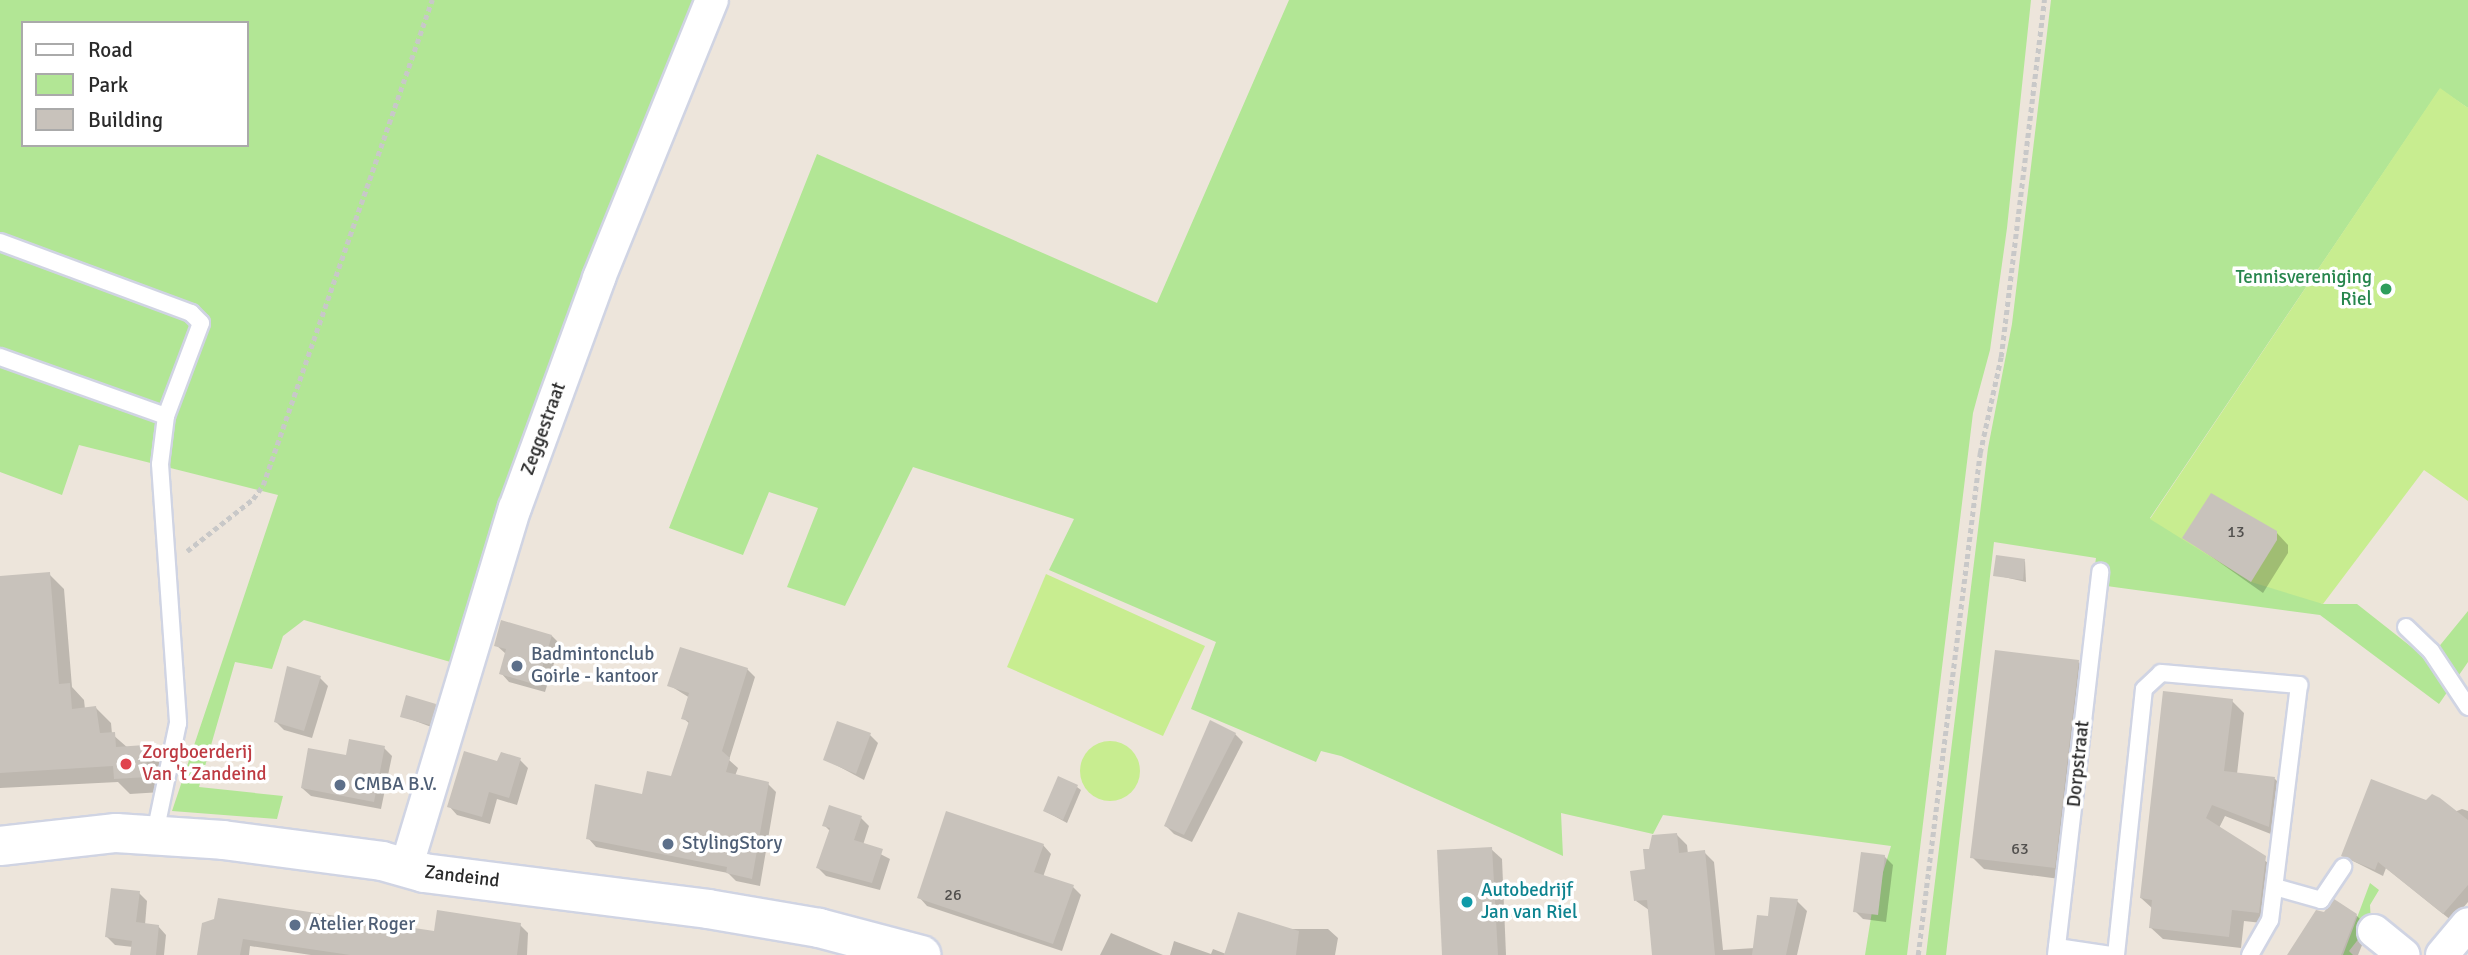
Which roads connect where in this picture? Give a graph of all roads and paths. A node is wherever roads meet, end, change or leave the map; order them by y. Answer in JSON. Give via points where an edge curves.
{"nodes":[{"id":1,"x":432,"y":0,"type":"edge"},
{"id":2,"x":712,"y":0,"type":"edge"},
{"id":3,"x":2044,"y":0,"type":"edge"},
{"id":4,"x":0,"y":242,"type":"edge"},
{"id":5,"x":0,"y":357,"type":"edge"},
{"id":6,"x":166,"y":416,"type":"junction"},
{"id":7,"x":167,"y":558,"type":"junction"},
{"id":8,"x":2100,"y":572,"type":"dead end"},
{"id":9,"x":2406,"y":627,"type":"dead end"},
{"id":10,"x":2468,"y":706,"type":"edge"},
{"id":11,"x":155,"y":833,"type":"junction"},
{"id":12,"x":0,"y":846,"type":"edge"},
{"id":13,"x":2343,"y":867,"type":"dead end"},
{"id":14,"x":406,"y":868,"type":"junction"},
{"id":15,"x":2275,"y":887,"type":"junction"},
{"id":16,"x":2468,"y":923,"type":"edge"},
{"id":17,"x":2374,"y":931,"type":"dead end"},
{"id":18,"x":2056,"y":951,"type":"edge"},
{"id":19,"x":921,"y":955,"type":"edge"},
{"id":20,"x":1918,"y":955,"type":"edge"},
{"id":21,"x":2114,"y":955,"type":"edge"},
{"id":22,"x":2250,"y":955,"type":"edge"},
{"id":23,"x":2404,"y":955,"type":"edge"},
{"id":24,"x":2442,"y":955,"type":"edge"}],
"edges":[{"from":1,"to":7,"type":"path","via":[[263,485],[245,506],[186,552]]},
{"from":2,"to":14,"type":"street","name":"Zeggestraat","via":[[599,278],[519,498]]},
{"from":3,"to":20,"type":"path","via":[[2001,357],[1980,453]]},
{"from":4,"to":6,"type":"lane","via":[[197,317],[201,330]]},
{"from":5,"to":6,"type":"lane"},
{"from":6,"to":7,"type":"lane","via":[[160,469]]},
{"from":7,"to":11,"type":"lane","via":[[178,723]]},
{"from":8,"to":18,"type":"lane","name":"Dorpstraat"},
{"from":9,"to":10,"type":"lane","via":[[2431,651]]},
{"from":11,"to":12,"type":"street","name":"Zandeind","via":[[81,835]]},
{"from":11,"to":14,"type":"street","name":"Zandeind"},
{"from":13,"to":15,"type":"lane","via":[[2321,900]]},
{"from":14,"to":19,"type":"street","name":"Zandeind","via":[[667,907],[708,909],[819,928]]},
{"from":15,"to":21,"type":"lane","via":[[2300,685],[2161,673],[2144,689]]},
{"from":15,"to":22,"type":"lane","via":[[2270,920]]},
{"from":16,"to":24,"type":"street"},
{"from":17,"to":23,"type":"street"},
{"from":18,"to":21,"type":"lane"}]}
